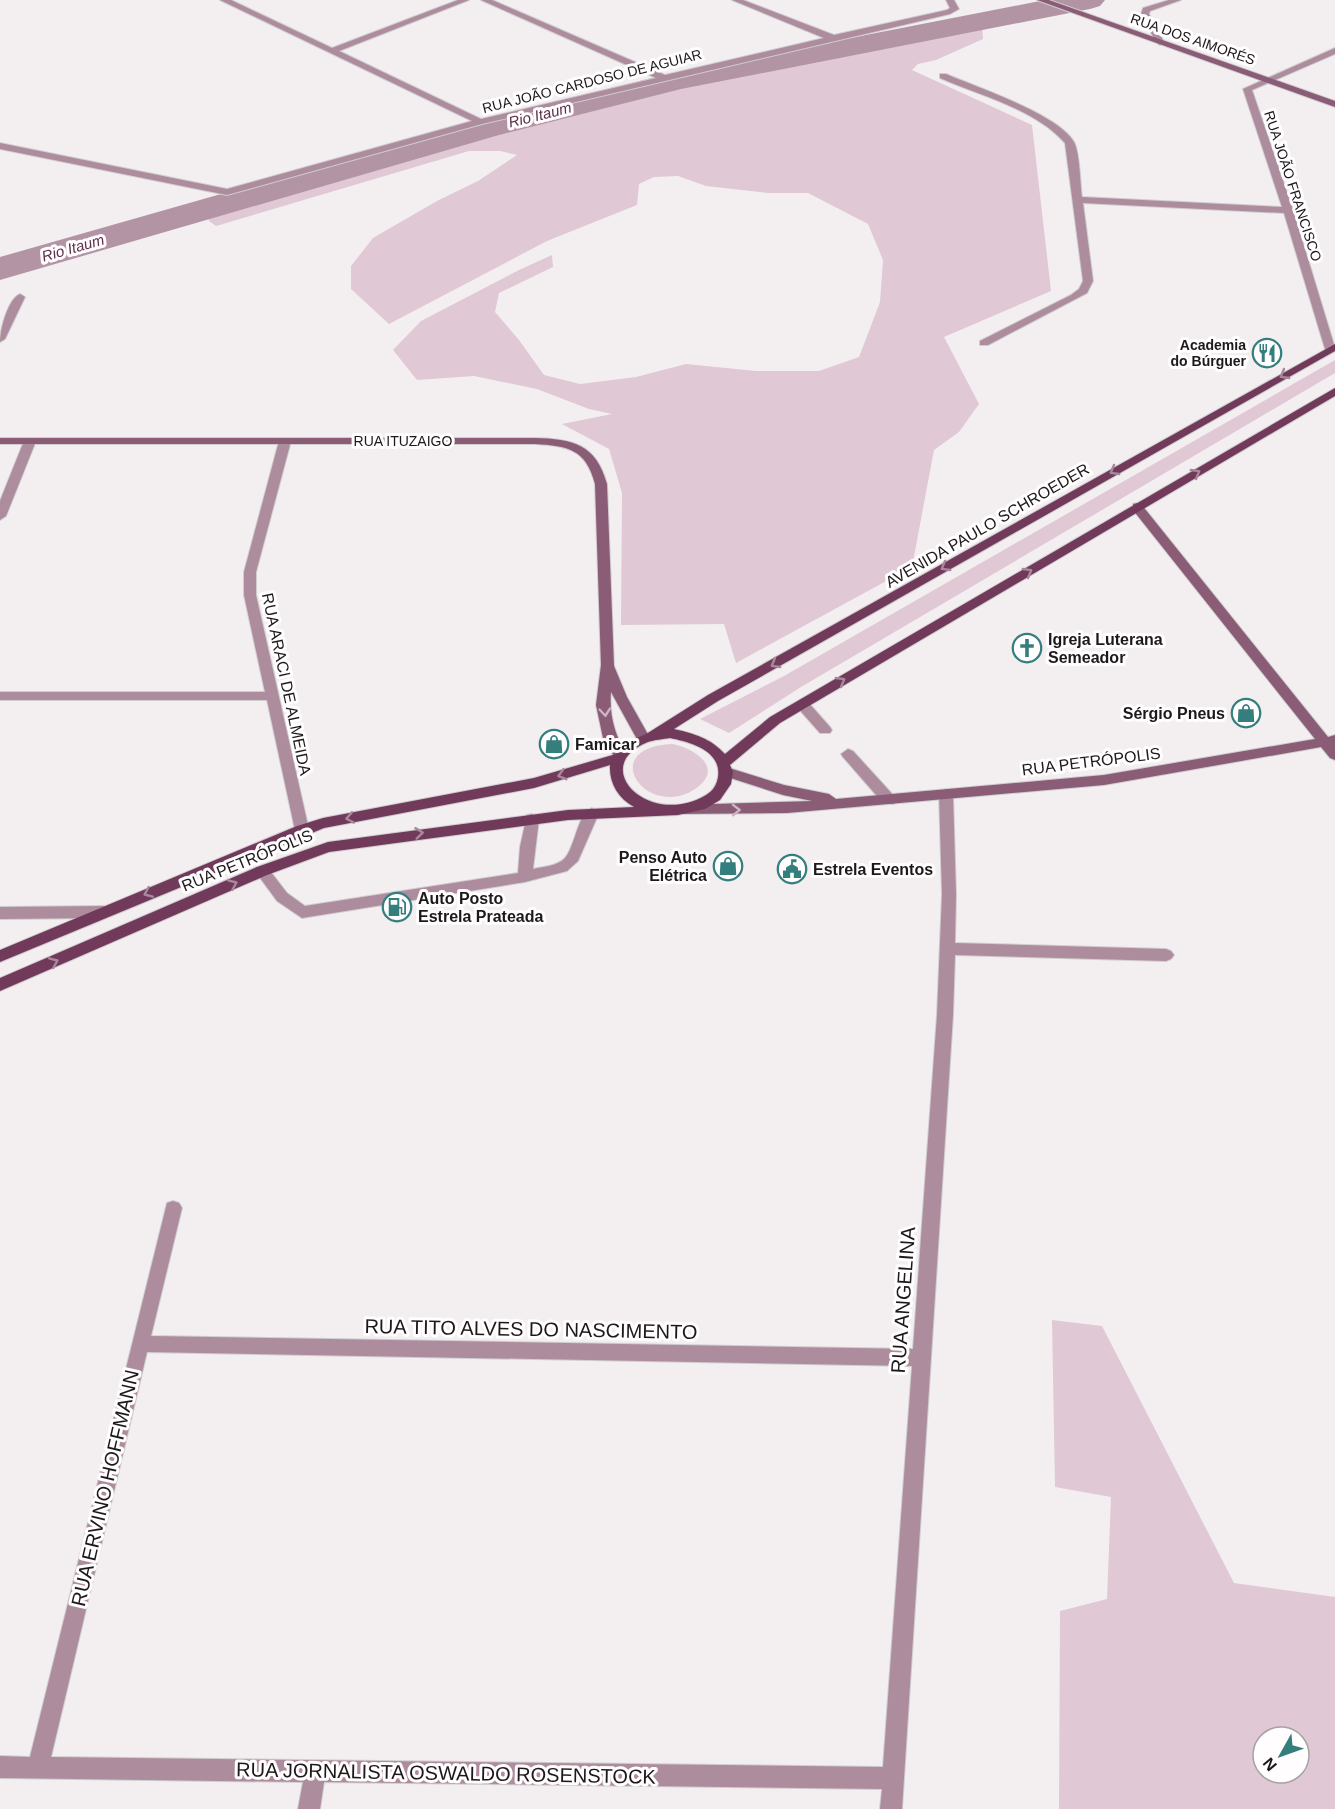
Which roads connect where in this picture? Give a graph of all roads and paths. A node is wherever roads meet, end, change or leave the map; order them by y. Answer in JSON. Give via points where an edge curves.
{"nodes":[{"id":1,"x":224,"y":0,"type":"edge"},
{"id":2,"x":465,"y":0,"type":"edge"},
{"id":3,"x":484,"y":0,"type":"edge"},
{"id":4,"x":736,"y":0,"type":"edge"},
{"id":5,"x":950,"y":0,"type":"edge"},
{"id":6,"x":1177,"y":0,"type":"edge"},
{"id":7,"x":1044,"y":1,"type":"edge"},
{"id":8,"x":833,"y":38,"type":"junction"},
{"id":9,"x":1160,"y":42,"type":"junction"},
{"id":10,"x":332,"y":51,"type":"junction"},
{"id":11,"x":1335,"y":51,"type":"edge"},
{"id":12,"x":943,"y":76,"type":"dead end"},
{"id":13,"x":664,"y":78,"type":"junction"},
{"id":14,"x":1269,"y":80,"type":"junction"},
{"id":15,"x":1335,"y":104,"type":"edge"},
{"id":16,"x":480,"y":122,"type":"junction"},
{"id":17,"x":0,"y":146,"type":"edge"},
{"id":18,"x":12,"y":148,"type":"junction"},
{"id":19,"x":0,"y":156,"type":"edge"},
{"id":20,"x":1078,"y":200,"type":"junction"},
{"id":21,"x":1288,"y":210,"type":"junction"},
{"id":22,"x":20,"y":297,"type":"dead end"},
{"id":23,"x":0,"y":339,"type":"edge"},
{"id":24,"x":984,"y":343,"type":"dead end"},
{"id":25,"x":1333,"y":348,"type":"edge"},
{"id":26,"x":1335,"y":391,"type":"edge"},
{"id":27,"x":0,"y":441,"type":"edge"},
{"id":28,"x":30,"y":441,"type":"junction"},
{"id":29,"x":285,"y":441,"type":"junction"},
{"id":30,"x":1137,"y":507,"type":"junction"},
{"id":31,"x":0,"y":516,"type":"edge"},
{"id":32,"x":608,"y":665,"type":"junction"},
{"id":33,"x":0,"y":696,"type":"edge"},
{"id":34,"x":270,"y":696,"type":"junction"},
{"id":35,"x":802,"y":704,"type":"junction"},
{"id":36,"x":825,"y":730,"type":"dead end"},
{"id":37,"x":649,"y":736,"type":"junction"},
{"id":38,"x":1330,"y":741,"type":"edge"},
{"id":39,"x":848,"y":754,"type":"dead end"},
{"id":40,"x":1335,"y":755,"type":"edge"},
{"id":41,"x":619,"y":757,"type":"junction"},
{"id":42,"x":725,"y":767,"type":"junction"},
{"id":43,"x":946,"y":794,"type":"junction"},
{"id":44,"x":890,"y":800,"type":"junction"},
{"id":45,"x":850,"y":803,"type":"junction"},
{"id":46,"x":671,"y":810,"type":"junction"},
{"id":47,"x":592,"y":813,"type":"junction"},
{"id":48,"x":532,"y":819,"type":"junction"},
{"id":49,"x":302,"y":830,"type":"junction"},
{"id":50,"x":262,"y":871,"type":"junction"},
{"id":51,"x":525,"y":877,"type":"junction"},
{"id":52,"x":103,"y":912,"type":"junction"},
{"id":53,"x":0,"y":913,"type":"edge"},
{"id":54,"x":948,"y":949,"type":"junction"},
{"id":55,"x":1166,"y":955,"type":"dead end"},
{"id":56,"x":0,"y":956,"type":"edge"},
{"id":57,"x":0,"y":985,"type":"edge"},
{"id":58,"x":173,"y":1208,"type":"dead end"},
{"id":59,"x":140,"y":1344,"type":"junction"},
{"id":60,"x":921,"y":1358,"type":"junction"},
{"id":61,"x":0,"y":1767,"type":"edge"},
{"id":62,"x":38,"y":1768,"type":"junction"},
{"id":63,"x":315,"y":1772,"type":"junction"},
{"id":64,"x":893,"y":1778,"type":"junction"},
{"id":65,"x":309,"y":1809,"type":"edge"},
{"id":66,"x":891,"y":1809,"type":"edge"}],
"edges":[{"from":1,"to":10,"type":"street"},
{"from":2,"to":10,"type":"street"},
{"from":3,"to":13,"type":"street"},
{"from":4,"to":8,"type":"street"},
{"from":5,"to":8,"type":"street","name":"RUA JOÃO CARDOSO DE AGUIAR","via":[[955,9],[950,12]]},
{"from":6,"to":9,"type":"street","via":[[1144,14]]},
{"from":7,"to":9,"type":"street","name":"RUA DOS AIMORÉS"},
{"from":8,"to":13,"type":"street","name":"RUA JOÃO CARDOSO DE AGUIAR"},
{"from":9,"to":14,"type":"street","name":"RUA DOS AIMORÉS"},
{"from":10,"to":16,"type":"street"},
{"from":11,"to":14,"type":"street"},
{"from":12,"to":20,"type":"street","via":[[1041,119],[1066,135]]},
{"from":13,"to":16,"type":"street","name":"RUA JOÃO CARDOSO DE AGUIAR"},
{"from":14,"to":15,"type":"street","name":"RUA DOS AIMORÉS"},
{"from":14,"to":21,"type":"street","name":"RUA JOÃO FRANCISCO","via":[[1247,89]]},
{"from":16,"to":18,"type":"street","name":"RUA JOÃO CARDOSO DE AGUIAR","via":[[226,192]]},
{"from":17,"to":18,"type":"street"},
{"from":18,"to":19,"type":"street"},
{"from":20,"to":21,"type":"street"},
{"from":20,"to":24,"type":"street","via":[[1088,281],[1083,291]]},
{"from":21,"to":25,"type":"street","name":"RUA JOÃO FRANCISCO"},
{"from":22,"to":23,"type":"street"},
{"from":25,"to":37,"type":"main road","name":"AVENIDA PAULO SCHROEDER","one_way":true},
{"from":30,"to":26,"type":"main road","one_way":true},
{"from":27,"to":28,"type":"street","name":"RUA ITUZAIGO"},
{"from":28,"to":29,"type":"street","name":"RUA ITUZAIGO"},
{"from":28,"to":31,"type":"street"},
{"from":29,"to":32,"type":"street","name":"RUA ITUZAIGO","via":[[535,441],[577,447],[595,463],[601,484]]},
{"from":29,"to":34,"type":"street","name":"RUA ARACI DE ALMEIDA","via":[[250,572],[254,618]]},
{"from":35,"to":30,"type":"main road","one_way":true},
{"from":30,"to":38,"type":"street"},
{"from":32,"to":37,"type":"street","name":"RUA ITUZAIGO","via":[[620,698]]},
{"from":32,"to":41,"type":"street","name":"RUA ITUZAIGO","one_way":true,"via":[[603,705],[610,738]]},
{"from":33,"to":34,"type":"street"},
{"from":34,"to":49,"type":"street","name":"RUA ARACI DE ALMEIDA"},
{"from":35,"to":36,"type":"street"},
{"from":35,"to":42,"type":"main road","via":[[761,729]]},
{"from":37,"to":41,"type":"main road","via":[[629,745]]},
{"from":37,"to":42,"type":"main road","via":[[670,733],[698,738],[710,744]]},
{"from":38,"to":40,"type":"street"},
{"from":38,"to":43,"type":"street","name":"RUA PETRÓPOLIS","via":[[1104,780]]},
{"from":39,"to":44,"type":"street"},
{"from":41,"to":46,"type":"main road","via":[[616,781],[623,792],[649,807]]},
{"from":41,"to":49,"type":"main road","name":"RUA PETRÓPOLIS","one_way":true,"via":[[534,783]]},
{"from":42,"to":45,"type":"street","name":"RUA PETRÓPOLIS","via":[[783,790]]},
{"from":42,"to":46,"type":"main road","via":[[724,783],[712,797],[693,807]]},
{"from":43,"to":44,"type":"street","name":"RUA PETRÓPOLIS"},
{"from":43,"to":54,"type":"street","name":"RUA ANGELINA"},
{"from":44,"to":45,"type":"street","name":"RUA PETRÓPOLIS"},
{"from":46,"to":45,"type":"street","name":"RUA PETRÓPOLIS","one_way":true},
{"from":46,"to":47,"type":"main road","name":"RUA PETRÓPOLIS"},
{"from":47,"to":48,"type":"main road","name":"RUA PETRÓPOLIS"},
{"from":47,"to":51,"type":"street","via":[[571,861]]},
{"from":50,"to":48,"type":"main road","name":"RUA PETRÓPOLIS","one_way":true,"via":[[349,842]]},
{"from":48,"to":51,"type":"street"},
{"from":49,"to":52,"type":"main road","name":"RUA PETRÓPOLIS","one_way":true},
{"from":50,"to":51,"type":"street","via":[[282,897],[303,912]]},
{"from":57,"to":50,"type":"main road","name":"RUA PETRÓPOLIS","one_way":true},
{"from":52,"to":53,"type":"street"},
{"from":52,"to":56,"type":"main road","name":"RUA PETRÓPOLIS"},
{"from":54,"to":55,"type":"street"},
{"from":54,"to":60,"type":"street","name":"RUA ANGELINA"},
{"from":58,"to":59,"type":"street","name":"RUA ERVINO HOFFMANN"},
{"from":59,"to":60,"type":"street","name":"RUA TITO ALVES DO NASCIMENTO"},
{"from":59,"to":62,"type":"street","name":"RUA ERVINO HOFFMANN"},
{"from":60,"to":64,"type":"street","name":"RUA ANGELINA"},
{"from":61,"to":62,"type":"street","name":"RUA JORNALISTA OSWALDO ROSENSTOCK"},
{"from":62,"to":63,"type":"street","name":"RUA JORNALISTA OSWALDO ROSENSTOCK"},
{"from":63,"to":64,"type":"street","name":"RUA JORNALISTA OSWALDO ROSENSTOCK"},
{"from":63,"to":65,"type":"street"},
{"from":64,"to":66,"type":"street","name":"RUA ANGELINA"}]}
